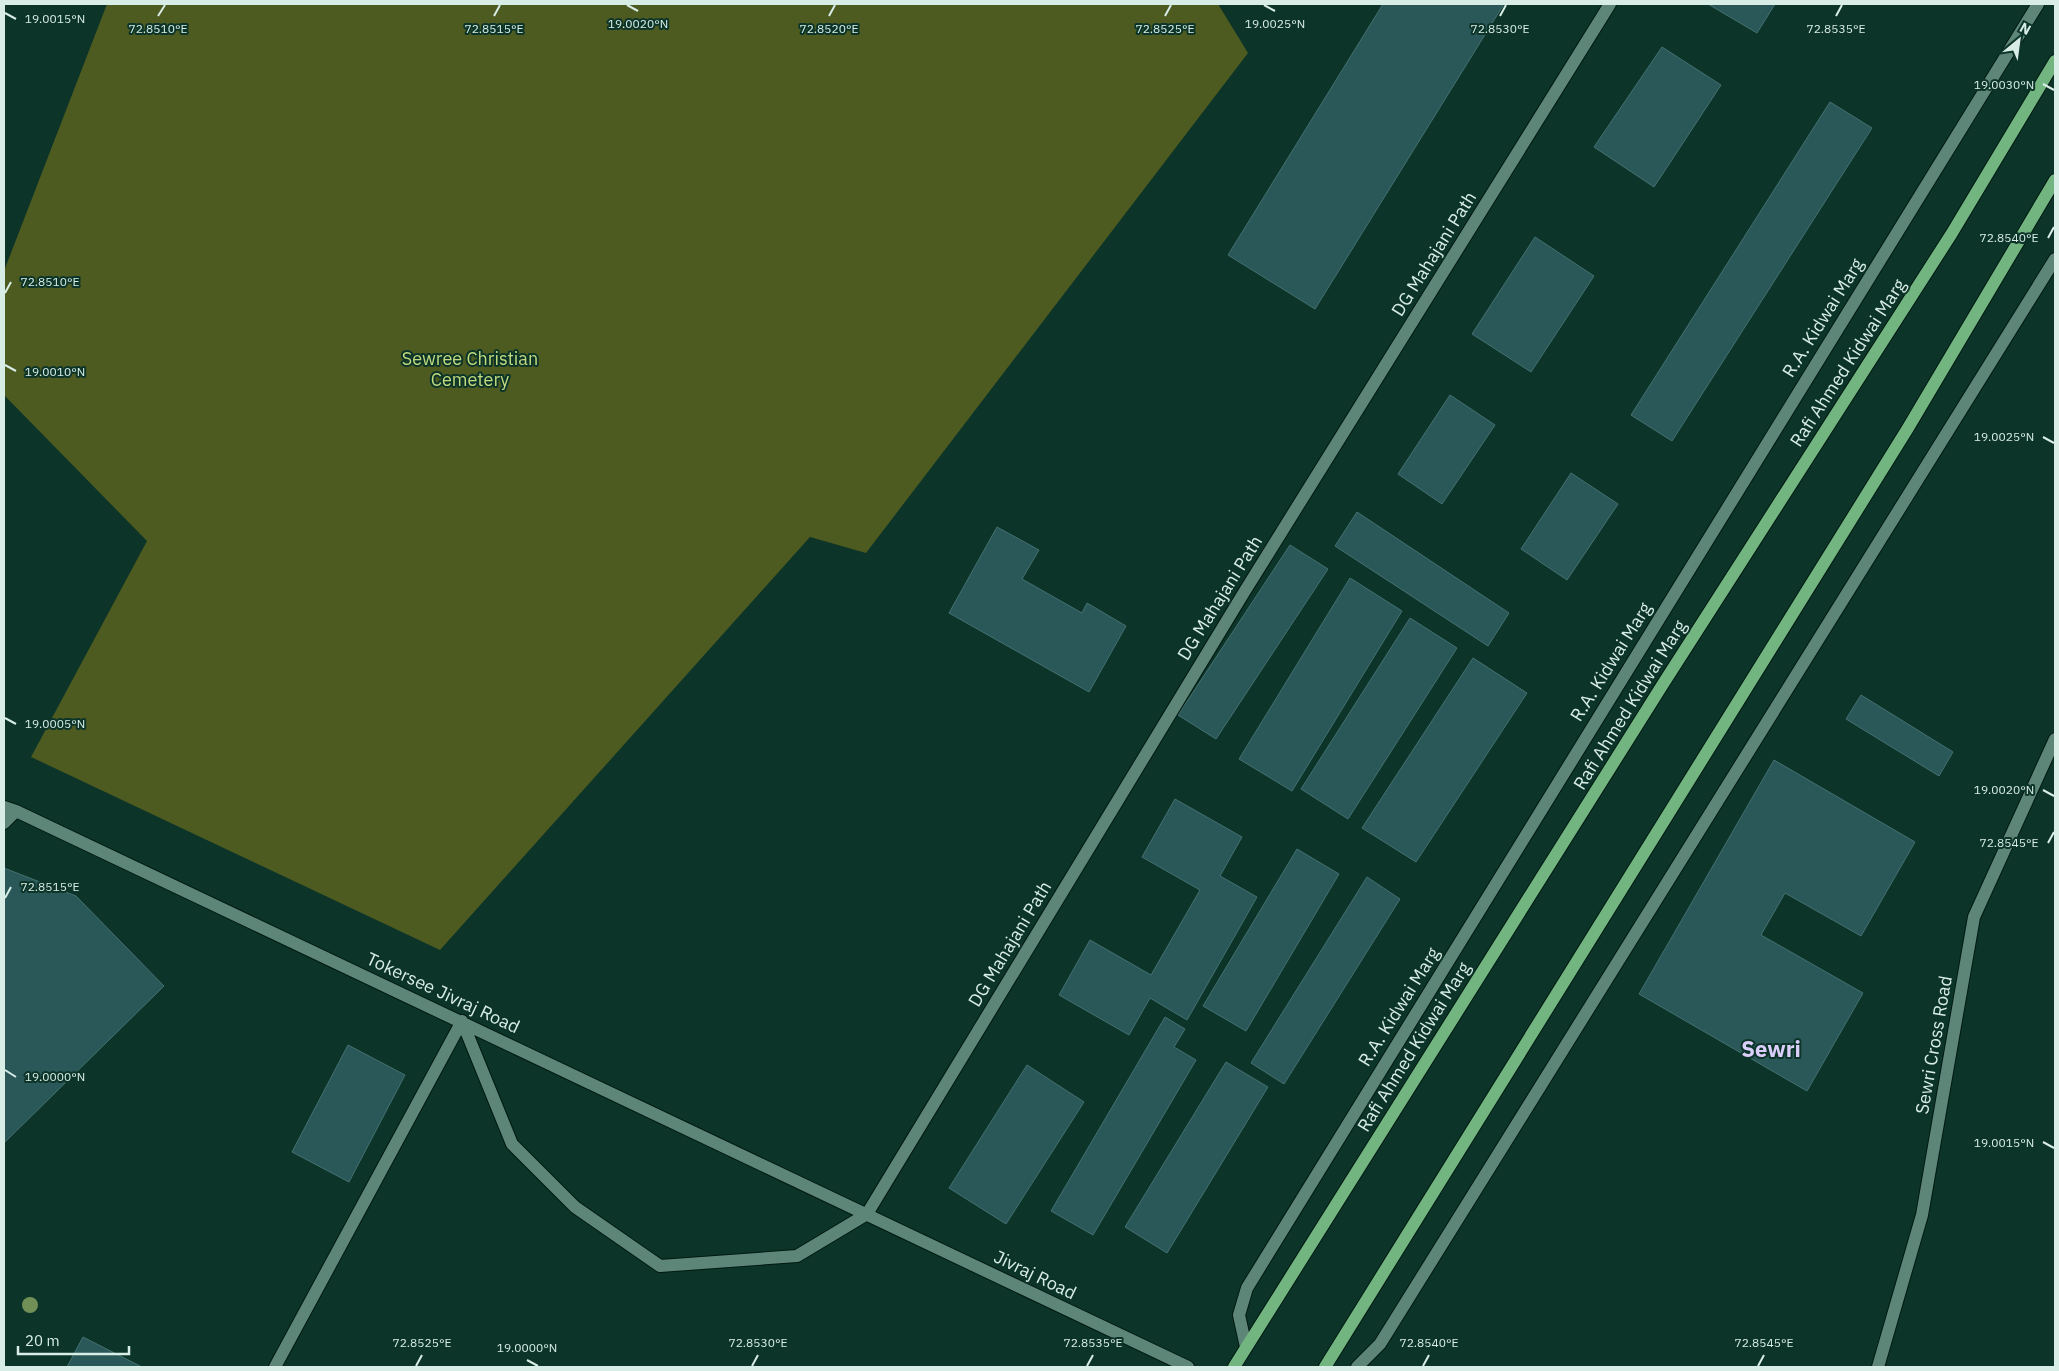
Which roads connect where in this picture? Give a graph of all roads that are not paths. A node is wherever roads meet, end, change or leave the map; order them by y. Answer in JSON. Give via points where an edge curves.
{"nodes":[{"id":1,"x":1610,"y":4,"type":"edge"},
{"id":2,"x":2038,"y":4,"type":"edge"},
{"id":3,"x":2055,"y":61,"type":"edge"},
{"id":4,"x":2055,"y":180,"type":"edge"},
{"id":5,"x":2055,"y":259,"type":"edge"},
{"id":6,"x":2055,"y":739,"type":"edge"},
{"id":7,"x":10,"y":809,"type":"edge"},
{"id":8,"x":4,"y":823,"type":"edge"},
{"id":9,"x":462,"y":1021,"type":"junction"},
{"id":10,"x":867,"y":1214,"type":"junction"},
{"id":11,"x":1246,"y":1347,"type":"junction"},
{"id":12,"x":276,"y":1367,"type":"edge"},
{"id":13,"x":1188,"y":1367,"type":"edge"},
{"id":14,"x":1234,"y":1367,"type":"edge"},
{"id":15,"x":1325,"y":1367,"type":"edge"},
{"id":16,"x":1357,"y":1367,"type":"edge"},
{"id":17,"x":1878,"y":1367,"type":"edge"}],
"edges":[{"from":1,"to":10,"type":"street","name":"DG Mahajani Path","via":[[1248,585]]},
{"from":2,"to":11,"type":"street","name":"R.A. Kidwai Marg","via":[[1247,1288],[1239,1315]]},
{"from":3,"to":11,"type":"main road","name":"Rafi Ahmed Kidwai Marg","via":[[1952,233],[1658,692]]},
{"from":4,"to":15,"type":"main road","via":[[1908,428]]},
{"from":5,"to":16,"type":"street","via":[[1380,1344]]},
{"from":6,"to":17,"type":"street","name":"Sewri Cross Road","via":[[1974,917],[1922,1215]]},
{"from":7,"to":8,"type":"street"},
{"from":7,"to":9,"type":"street","name":"Tokersee Jivraj Road"},
{"from":9,"to":10,"type":"street","name":"Tokersee Jivraj Road"},
{"from":9,"to":10,"type":"street","via":[[512,1144],[575,1207],[660,1266],[797,1256]]},
{"from":9,"to":12,"type":"street"},
{"from":10,"to":13,"type":"street","name":"Jivraj Road"},
{"from":11,"to":14,"type":"main road","name":"Rafi Ahmed Kidwai Marg"}]}
